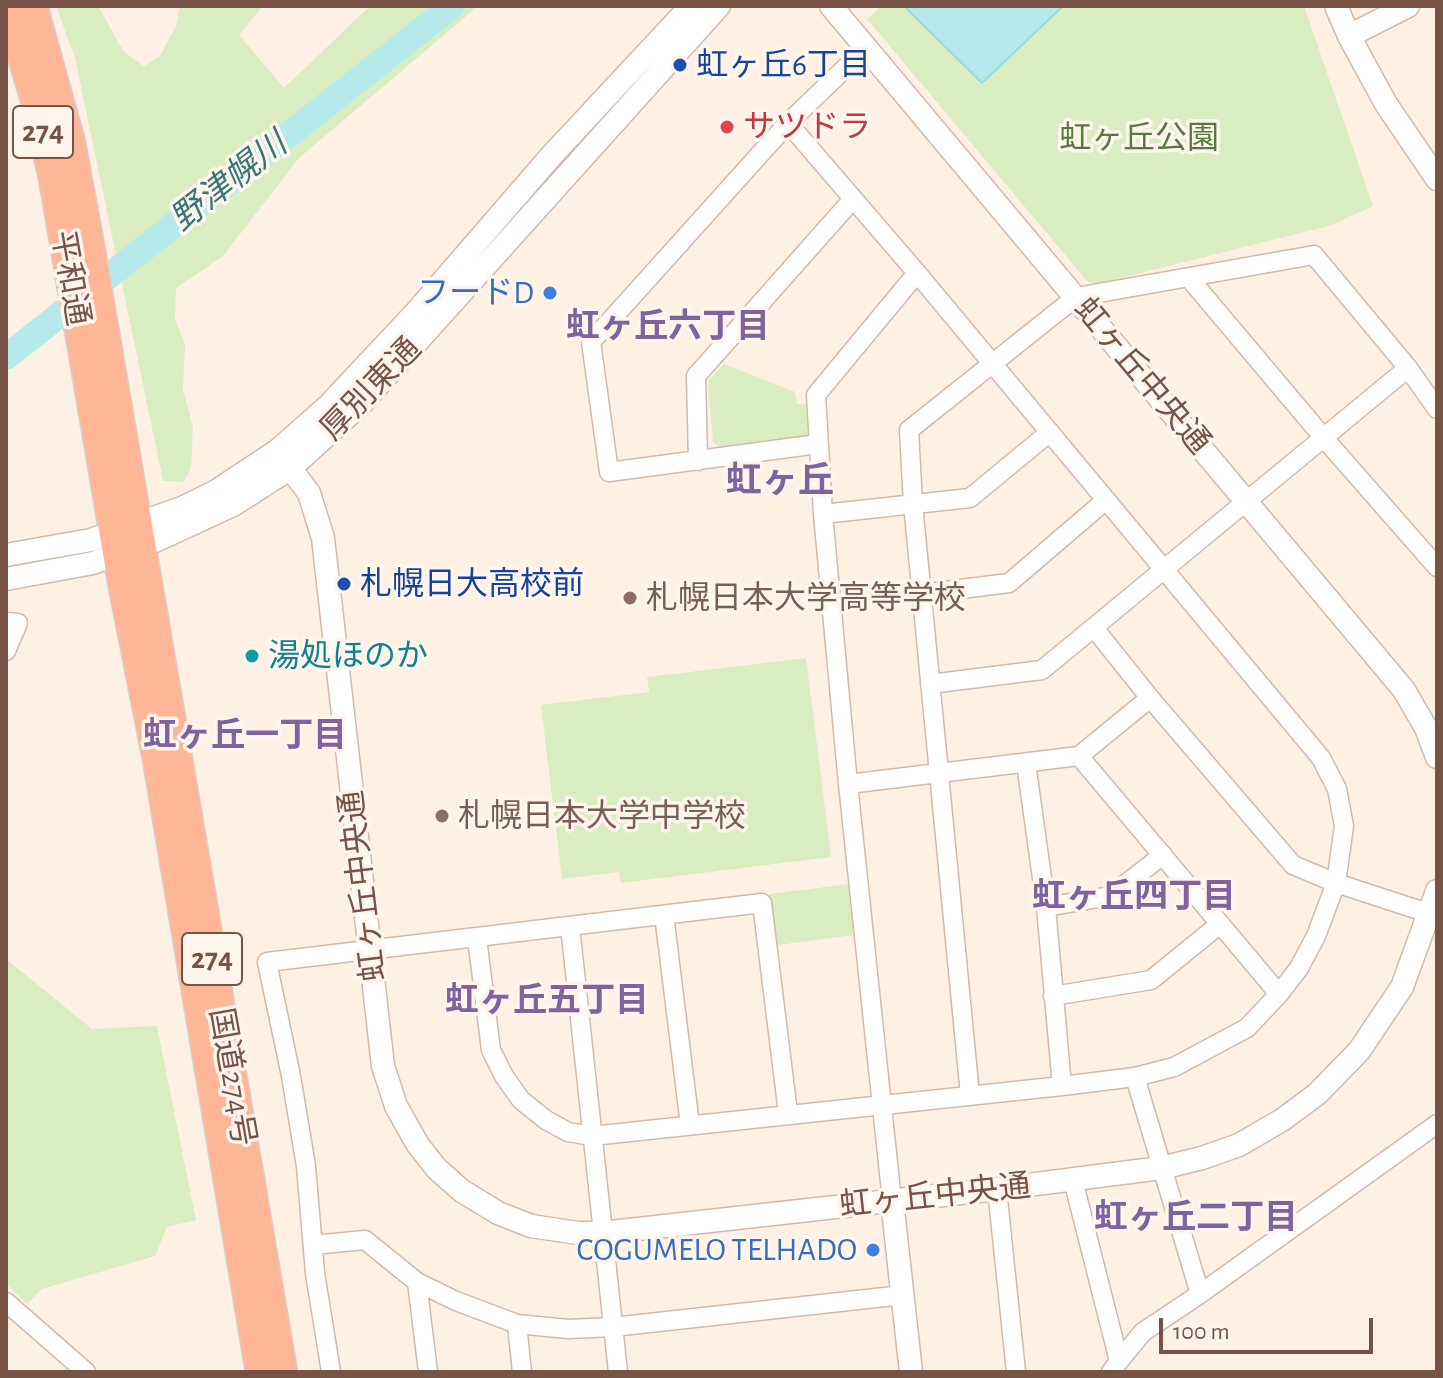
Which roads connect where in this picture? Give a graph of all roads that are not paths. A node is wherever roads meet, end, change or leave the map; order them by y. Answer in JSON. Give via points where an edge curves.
{"nodes":[{"id":1,"x":7,"y":6,"type":"edge"},
{"id":2,"x":33,"y":6,"type":"edge"},
{"id":3,"x":691,"y":6,"type":"edge"},
{"id":4,"x":719,"y":6,"type":"edge"},
{"id":5,"x":831,"y":6,"type":"edge"},
{"id":6,"x":1336,"y":6,"type":"edge"},
{"id":7,"x":1408,"y":6,"type":"edge"},
{"id":8,"x":1349,"y":36,"type":"junction"},
{"id":9,"x":866,"y":48,"type":"junction"},
{"id":10,"x":788,"y":123,"type":"junction"},
{"id":11,"x":1437,"y":179,"type":"edge"},
{"id":12,"x":853,"y":199,"type":"junction"},
{"id":13,"x":917,"y":273,"type":"junction"},
{"id":14,"x":1189,"y":278,"type":"junction"},
{"id":15,"x":1076,"y":297,"type":"junction"},
{"id":16,"x":426,"y":317,"type":"junction"},
{"id":17,"x":992,"y":364,"type":"junction"},
{"id":18,"x":1408,"y":368,"type":"junction"},
{"id":19,"x":1437,"y":409,"type":"edge"},
{"id":20,"x":1050,"y":432,"type":"junction"},
{"id":21,"x":1323,"y":437,"type":"junction"},
{"id":22,"x":818,"y":444,"type":"junction"},
{"id":23,"x":284,"y":460,"type":"junction"},
{"id":24,"x":698,"y":461,"type":"junction"},
{"id":25,"x":1106,"y":500,"type":"junction"},
{"id":26,"x":1247,"y":502,"type":"junction"},
{"id":27,"x":913,"y":504,"type":"junction"},
{"id":28,"x":823,"y":514,"type":"junction"},
{"id":29,"x":128,"y":539,"type":"junction"},
{"id":30,"x":6,"y":555,"type":"edge"},
{"id":31,"x":1437,"y":567,"type":"edge"},
{"id":32,"x":1164,"y":569,"type":"junction"},
{"id":33,"x":6,"y":579,"type":"edge"},
{"id":34,"x":921,"y":594,"type":"junction"},
{"id":35,"x":6,"y":622,"type":"edge"},
{"id":36,"x":1094,"y":628,"type":"junction"},
{"id":37,"x":6,"y":651,"type":"edge"},
{"id":38,"x":930,"y":684,"type":"junction"},
{"id":39,"x":1150,"y":698,"type":"junction"},
{"id":40,"x":1431,"y":726,"type":"edge"},
{"id":41,"x":1079,"y":756,"type":"junction"},
{"id":42,"x":1437,"y":757,"type":"edge"},
{"id":43,"x":1026,"y":763,"type":"junction"},
{"id":44,"x":938,"y":772,"type":"junction"},
{"id":45,"x":848,"y":784,"type":"junction"},
{"id":46,"x":1163,"y":855,"type":"junction"},
{"id":47,"x":1336,"y":883,"type":"junction"},
{"id":48,"x":1437,"y":891,"type":"edge"},
{"id":49,"x":1046,"y":907,"type":"junction"},
{"id":50,"x":664,"y":915,"type":"junction"},
{"id":51,"x":1434,"y":916,"type":"edge"},
{"id":52,"x":1220,"y":924,"type":"junction"},
{"id":53,"x":570,"y":926,"type":"junction"},
{"id":54,"x":477,"y":938,"type":"junction"},
{"id":55,"x":370,"y":951,"type":"junction"},
{"id":56,"x":1279,"y":994,"type":"junction"},
{"id":57,"x":1053,"y":996,"type":"junction"},
{"id":58,"x":1135,"y":1077,"type":"junction"},
{"id":59,"x":1062,"y":1086,"type":"junction"},
{"id":60,"x":970,"y":1095,"type":"junction"},
{"id":61,"x":882,"y":1104,"type":"junction"},
{"id":62,"x":788,"y":1113,"type":"junction"},
{"id":63,"x":1437,"y":1124,"type":"edge"},
{"id":64,"x":690,"y":1125,"type":"junction"},
{"id":65,"x":592,"y":1136,"type":"junction"},
{"id":66,"x":1161,"y":1168,"type":"junction"},
{"id":67,"x":1073,"y":1180,"type":"junction"},
{"id":68,"x":997,"y":1189,"type":"junction"},
{"id":69,"x":892,"y":1201,"type":"junction"},
{"id":70,"x":602,"y":1233,"type":"junction"},
{"id":71,"x":313,"y":1245,"type":"junction"},
{"id":72,"x":417,"y":1282,"type":"junction"},
{"id":73,"x":1200,"y":1294,"type":"junction"},
{"id":74,"x":903,"y":1295,"type":"junction"},
{"id":75,"x":6,"y":1302,"type":"edge"},
{"id":76,"x":517,"y":1324,"type":"junction"},
{"id":77,"x":613,"y":1327,"type":"junction"},
{"id":78,"x":1115,"y":1367,"type":"edge"},
{"id":79,"x":86,"y":1372,"type":"edge"},
{"id":80,"x":260,"y":1372,"type":"edge"},
{"id":81,"x":283,"y":1372,"type":"edge"},
{"id":82,"x":331,"y":1372,"type":"edge"},
{"id":83,"x":428,"y":1372,"type":"edge"},
{"id":84,"x":522,"y":1372,"type":"edge"},
{"id":85,"x":618,"y":1372,"type":"edge"},
{"id":86,"x":911,"y":1372,"type":"edge"},
{"id":87,"x":1016,"y":1372,"type":"edge"}],
"edges":[{"from":1,"to":29,"type":"highway","name":"平和通","number":"274","via":[[43,135],[83,353]]},
{"from":2,"to":29,"type":"highway","name":"平和通","number":"274","via":[[71,143],[89,240]]},
{"from":3,"to":16,"type":"street","name":"厚別東通","via":[[552,155]]},
{"from":4,"to":16,"type":"street","name":"厚別東通"},
{"from":5,"to":9,"type":"street","name":"虹ヶ丘中央通"},
{"from":6,"to":8,"type":"street"},
{"from":7,"to":8,"type":"street"},
{"from":8,"to":11,"type":"street","via":[[1386,104]]},
{"from":9,"to":10,"type":"street"},
{"from":9,"to":15,"type":"street","name":"虹ヶ丘中央通"},
{"from":10,"to":12,"type":"street"},
{"from":10,"to":24,"type":"street","via":[[591,342],[609,472]]},
{"from":12,"to":13,"type":"street"},
{"from":12,"to":24,"type":"street","via":[[696,376]]},
{"from":13,"to":17,"type":"street"},
{"from":13,"to":22,"type":"street","via":[[816,395]]},
{"from":14,"to":15,"type":"street"},
{"from":14,"to":18,"type":"street","via":[[1314,255]]},
{"from":14,"to":21,"type":"street"},
{"from":15,"to":17,"type":"street"},
{"from":15,"to":26,"type":"street","name":"虹ヶ丘中央通"},
{"from":16,"to":23,"type":"street","name":"厚別東通","via":[[328,406]]},
{"from":17,"to":20,"type":"street"},
{"from":17,"to":27,"type":"street","via":[[909,430]]},
{"from":18,"to":19,"type":"street"},
{"from":18,"to":21,"type":"street"},
{"from":20,"to":25,"type":"street"},
{"from":20,"to":27,"type":"street","via":[[970,498]]},
{"from":21,"to":26,"type":"street"},
{"from":21,"to":31,"type":"street"},
{"from":22,"to":24,"type":"street"},
{"from":22,"to":28,"type":"street"},
{"from":23,"to":29,"type":"street","name":"厚別東通"},
{"from":23,"to":55,"type":"street","name":"虹ヶ丘中央通","via":[[309,493],[323,538]]},
{"from":25,"to":32,"type":"street"},
{"from":25,"to":34,"type":"street","via":[[1009,583]]},
{"from":26,"to":32,"type":"street"},
{"from":26,"to":40,"type":"street","name":"虹ヶ丘中央通"},
{"from":27,"to":28,"type":"street"},
{"from":27,"to":34,"type":"street"},
{"from":28,"to":45,"type":"street"},
{"from":29,"to":30,"type":"street","name":"厚別東通"},
{"from":29,"to":33,"type":"street","name":"厚別東通","via":[[93,563]]},
{"from":29,"to":80,"type":"highway","name":"国道274号","number":"274","via":[[157,759]]},
{"from":29,"to":81,"type":"highway","name":"国道274号","number":"274"},
{"from":32,"to":36,"type":"street"},
{"from":32,"to":47,"type":"street","via":[[1321,758],[1337,789],[1344,826]]},
{"from":34,"to":38,"type":"street"},
{"from":35,"to":37,"type":"street","via":[[18,623]]},
{"from":36,"to":38,"type":"street","via":[[1042,670]]},
{"from":36,"to":39,"type":"street"},
{"from":38,"to":44,"type":"street"},
{"from":39,"to":41,"type":"street"},
{"from":39,"to":47,"type":"street","via":[[1293,865]]},
{"from":40,"to":42,"type":"street","name":"虹ヶ丘中央通"},
{"from":41,"to":43,"type":"street"},
{"from":41,"to":46,"type":"street"},
{"from":43,"to":44,"type":"street"},
{"from":43,"to":49,"type":"street"},
{"from":44,"to":45,"type":"street"},
{"from":44,"to":60,"type":"street"},
{"from":45,"to":61,"type":"street"},
{"from":46,"to":49,"type":"street","via":[[1110,896]]},
{"from":46,"to":52,"type":"street"},
{"from":47,"to":51,"type":"street"},
{"from":47,"to":56,"type":"street","via":[[1316,936]]},
{"from":48,"to":51,"type":"street","name":"虹ヶ丘中央通"},
{"from":49,"to":57,"type":"street"},
{"from":50,"to":53,"type":"street"},
{"from":50,"to":62,"type":"street","via":[[762,903]]},
{"from":50,"to":64,"type":"street"},
{"from":51,"to":66,"type":"street","name":"虹ヶ丘中央通","via":[[1402,987],[1359,1051],[1317,1094],[1239,1145]]},
{"from":52,"to":56,"type":"street"},
{"from":52,"to":57,"type":"street","via":[[1151,980]]},
{"from":53,"to":54,"type":"street"},
{"from":53,"to":65,"type":"street"},
{"from":54,"to":55,"type":"street"},
{"from":54,"to":65,"type":"street","via":[[491,1050],[504,1076],[521,1100],[546,1120],[568,1132]]},
{"from":55,"to":70,"type":"street","name":"虹ヶ丘中央通","via":[[383,1066],[396,1106],[437,1169],[498,1213],[531,1226]]},
{"from":55,"to":71,"type":"street","via":[[267,962],[306,1166]]},
{"from":56,"to":58,"type":"street","via":[[1247,1028],[1204,1053]]},
{"from":57,"to":59,"type":"street"},
{"from":58,"to":59,"type":"street"},
{"from":58,"to":66,"type":"street"},
{"from":59,"to":60,"type":"street"},
{"from":60,"to":61,"type":"street"},
{"from":61,"to":62,"type":"street"},
{"from":61,"to":69,"type":"street"},
{"from":62,"to":64,"type":"street"},
{"from":63,"to":73,"type":"street"},
{"from":64,"to":65,"type":"street"},
{"from":65,"to":70,"type":"street"},
{"from":66,"to":67,"type":"street","name":"虹ヶ丘中央通"},
{"from":66,"to":73,"type":"street"},
{"from":67,"to":68,"type":"street","name":"虹ヶ丘中央通"},
{"from":67,"to":78,"type":"street"},
{"from":68,"to":69,"type":"street","name":"虹ヶ丘中央通"},
{"from":68,"to":87,"type":"street"},
{"from":69,"to":70,"type":"street","name":"虹ヶ丘中央通"},
{"from":69,"to":74,"type":"street"},
{"from":70,"to":77,"type":"street"},
{"from":71,"to":72,"type":"street","via":[[365,1240]]},
{"from":71,"to":82,"type":"street"},
{"from":72,"to":76,"type":"street"},
{"from":72,"to":83,"type":"street"},
{"from":73,"to":78,"type":"street","via":[[1143,1332]]},
{"from":74,"to":77,"type":"street"},
{"from":74,"to":86,"type":"street"},
{"from":75,"to":79,"type":"street"},
{"from":76,"to":77,"type":"street"},
{"from":76,"to":84,"type":"street"},
{"from":77,"to":85,"type":"street"}]}
